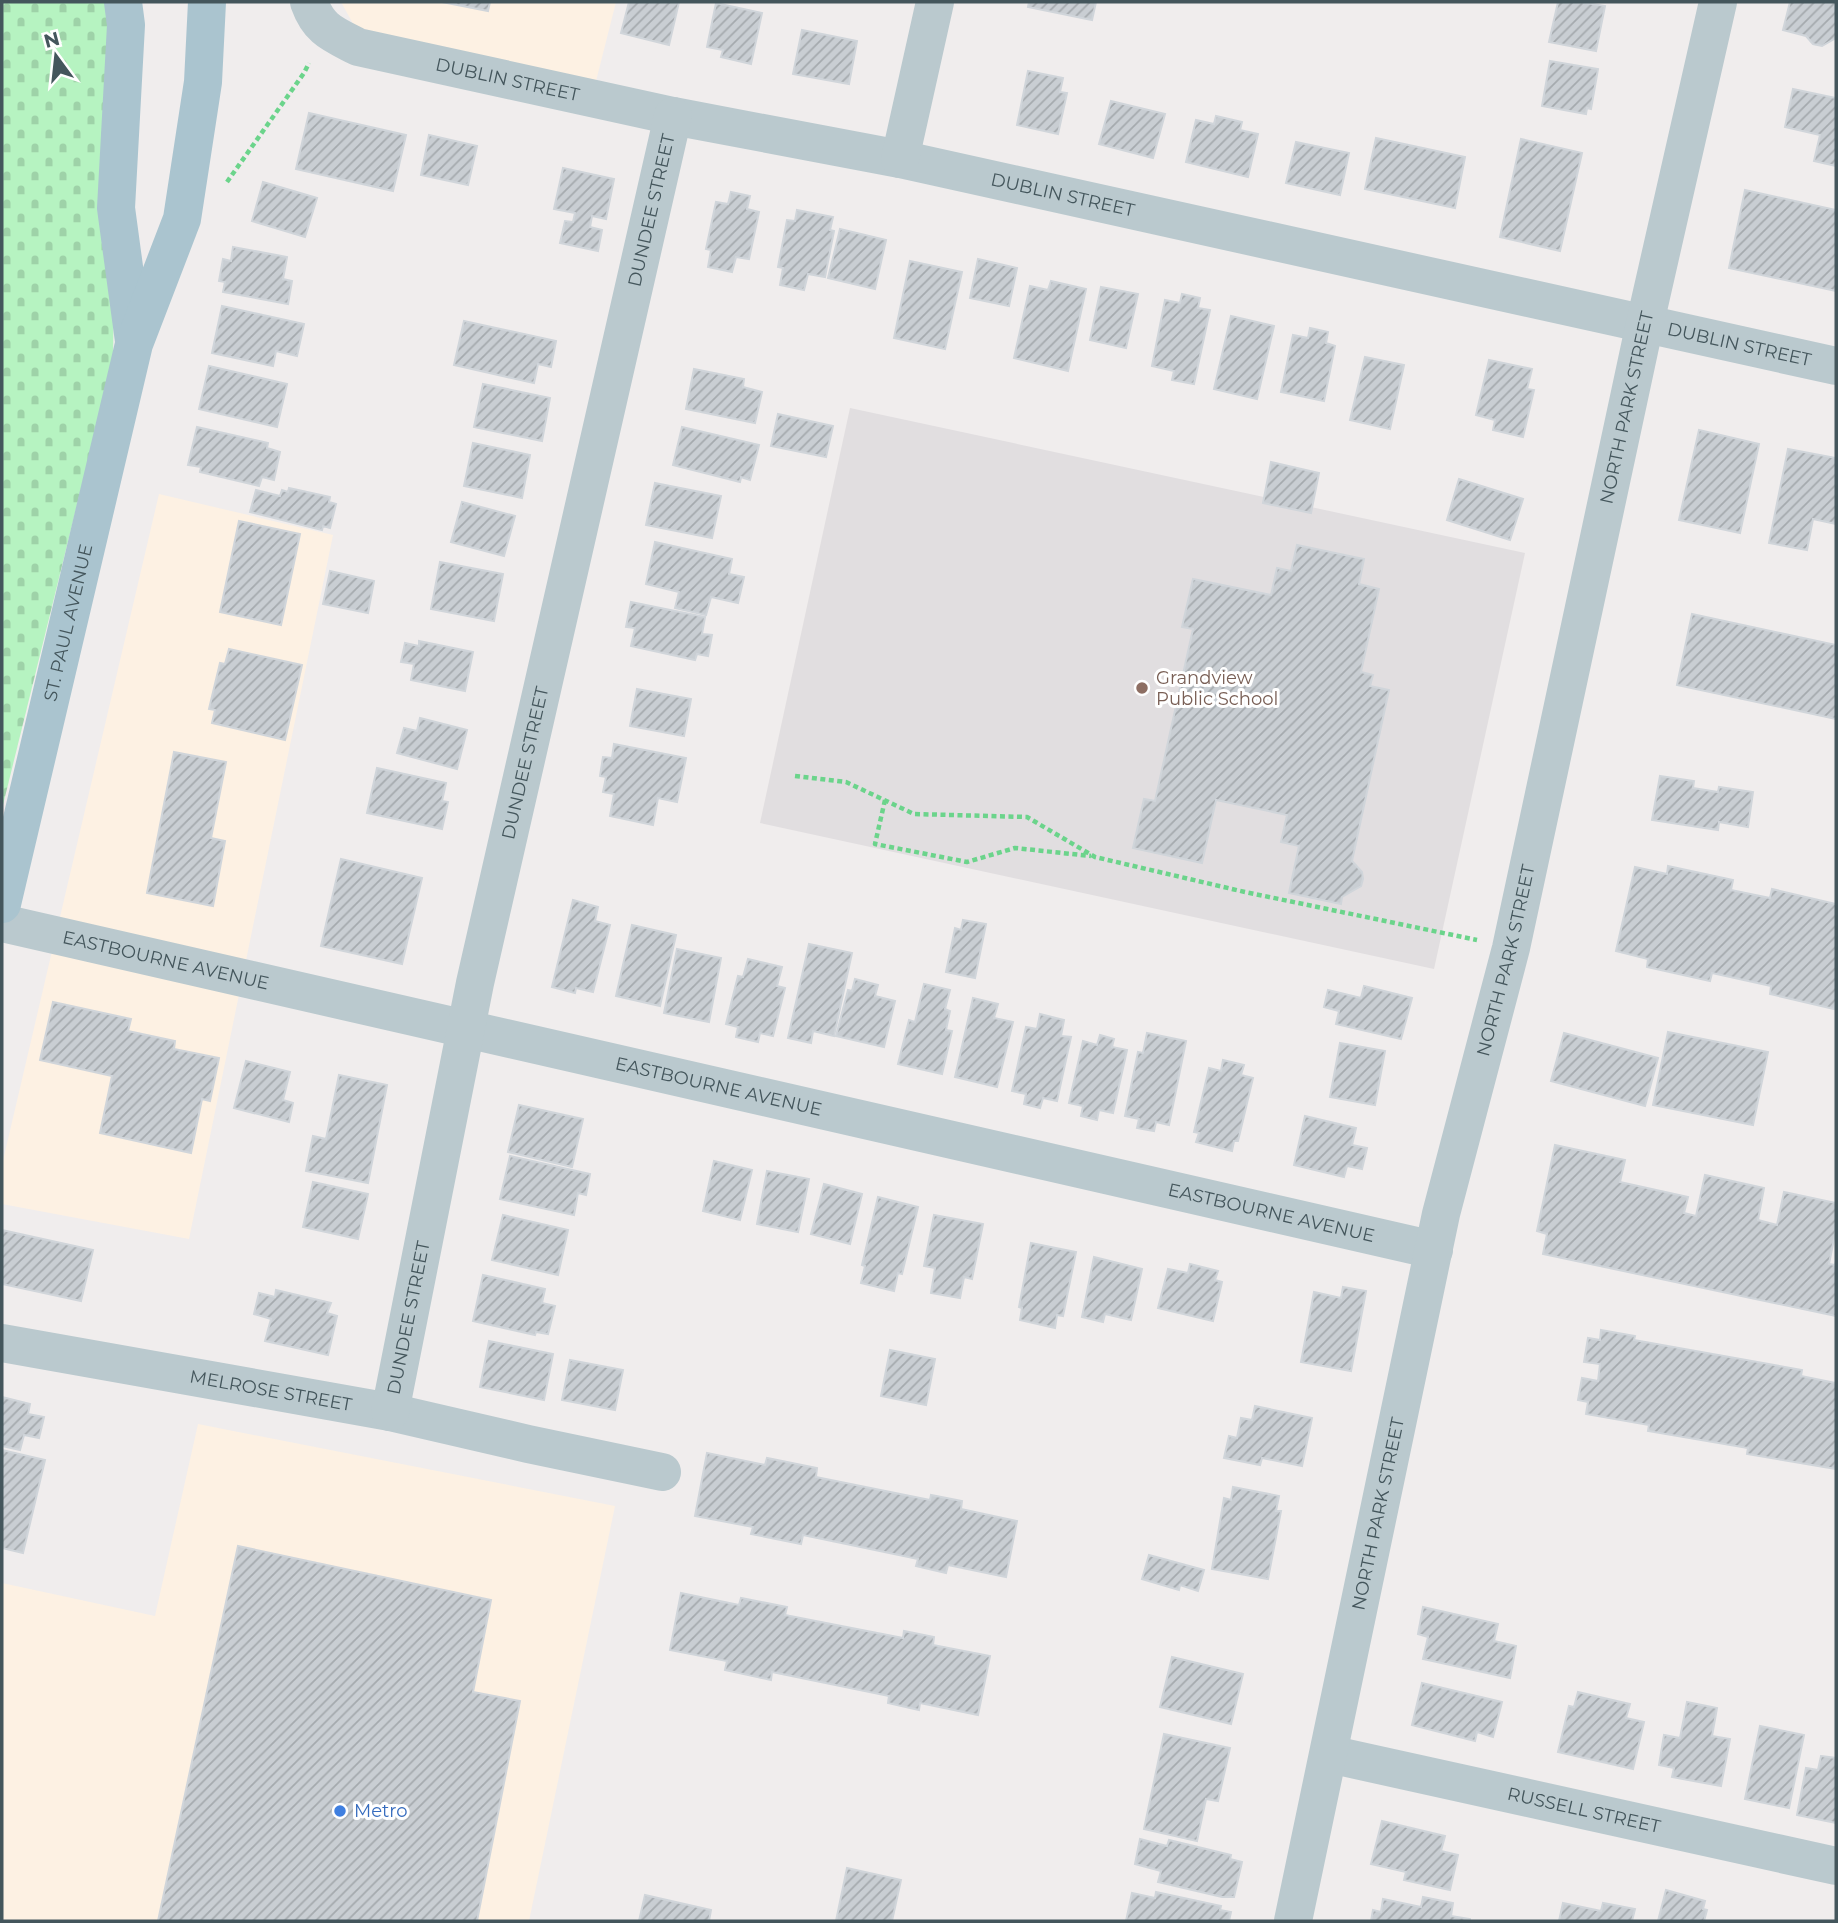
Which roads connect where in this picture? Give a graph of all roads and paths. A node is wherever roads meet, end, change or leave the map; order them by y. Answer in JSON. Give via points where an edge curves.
{"nodes":[{"id":1,"x":122,"y":2,"type":"edge"},
{"id":2,"x":207,"y":2,"type":"edge"},
{"id":3,"x":935,"y":2,"type":"edge"},
{"id":4,"x":1718,"y":2,"type":"edge"},
{"id":5,"x":317,"y":16,"type":"edge"},
{"id":6,"x":673,"y":116,"type":"junction"},
{"id":7,"x":900,"y":159,"type":"junction"},
{"id":8,"x":222,"y":190,"type":"dead end"},
{"id":9,"x":1645,"y":323,"type":"junction"},
{"id":10,"x":134,"y":344,"type":"junction"},
{"id":11,"x":1836,"y":366,"type":"edge"},
{"id":12,"x":795,"y":776,"type":"dead end"},
{"id":13,"x":885,"y":800,"type":"junction"},
{"id":14,"x":1095,"y":857,"type":"junction"},
{"id":15,"x":2,"y":904,"type":"edge"},
{"id":16,"x":2,"y":923,"type":"edge"},
{"id":17,"x":1511,"y":948,"type":"junction"},
{"id":18,"x":467,"y":1030,"type":"junction"},
{"id":19,"x":1434,"y":1250,"type":"junction"},
{"id":20,"x":2,"y":1343,"type":"edge"},
{"id":21,"x":390,"y":1412,"type":"junction"},
{"id":22,"x":662,"y":1472,"type":"dead end"},
{"id":23,"x":1329,"y":1754,"type":"junction"},
{"id":24,"x":1836,"y":1866,"type":"edge"},
{"id":25,"x":1293,"y":1921,"type":"edge"}],
"edges":[{"from":1,"to":10,"type":"main road","name":"ST. PAUL AVENUE","via":[[126,25],[116,208]]},
{"from":2,"to":10,"type":"main road","name":"ST. PAUL AVENUE","via":[[203,82],[182,219]]},
{"from":3,"to":7,"type":"street"},
{"from":4,"to":9,"type":"street","name":"NORTH PARK STREET"},
{"from":5,"to":6,"type":"street","name":"DUBLIN STREET","via":[[358,47]]},
{"from":5,"to":8,"type":"path","via":[[304,73]]},
{"from":6,"to":7,"type":"street","name":"DUBLIN STREET"},
{"from":6,"to":18,"type":"street","name":"DUNDEE STREET"},
{"from":7,"to":9,"type":"street","name":"DUBLIN STREET"},
{"from":9,"to":11,"type":"street","name":"DUBLIN STREET"},
{"from":9,"to":17,"type":"street","name":"NORTH PARK STREET"},
{"from":10,"to":15,"type":"main road","name":"ST. PAUL AVENUE"},
{"from":12,"to":13,"type":"path","via":[[846,782]]},
{"from":13,"to":14,"type":"path","via":[[914,814],[1027,817]]},
{"from":13,"to":14,"type":"path","via":[[875,844],[967,862],[1014,848]]},
{"from":14,"to":17,"type":"path"},
{"from":16,"to":18,"type":"street","name":"EASTBOURNE AVENUE"},
{"from":17,"to":19,"type":"street","name":"NORTH PARK STREET"},
{"from":18,"to":19,"type":"street","name":"EASTBOURNE AVENUE"},
{"from":18,"to":21,"type":"street","name":"DUNDEE STREET"},
{"from":19,"to":23,"type":"street","name":"NORTH PARK STREET"},
{"from":20,"to":21,"type":"street","name":"MELROSE STREET"},
{"from":21,"to":22,"type":"street","name":"MELROSE STREET"},
{"from":23,"to":24,"type":"street","name":"RUSSELL STREET"},
{"from":23,"to":25,"type":"street","name":"NORTH PARK STREET"}]}
